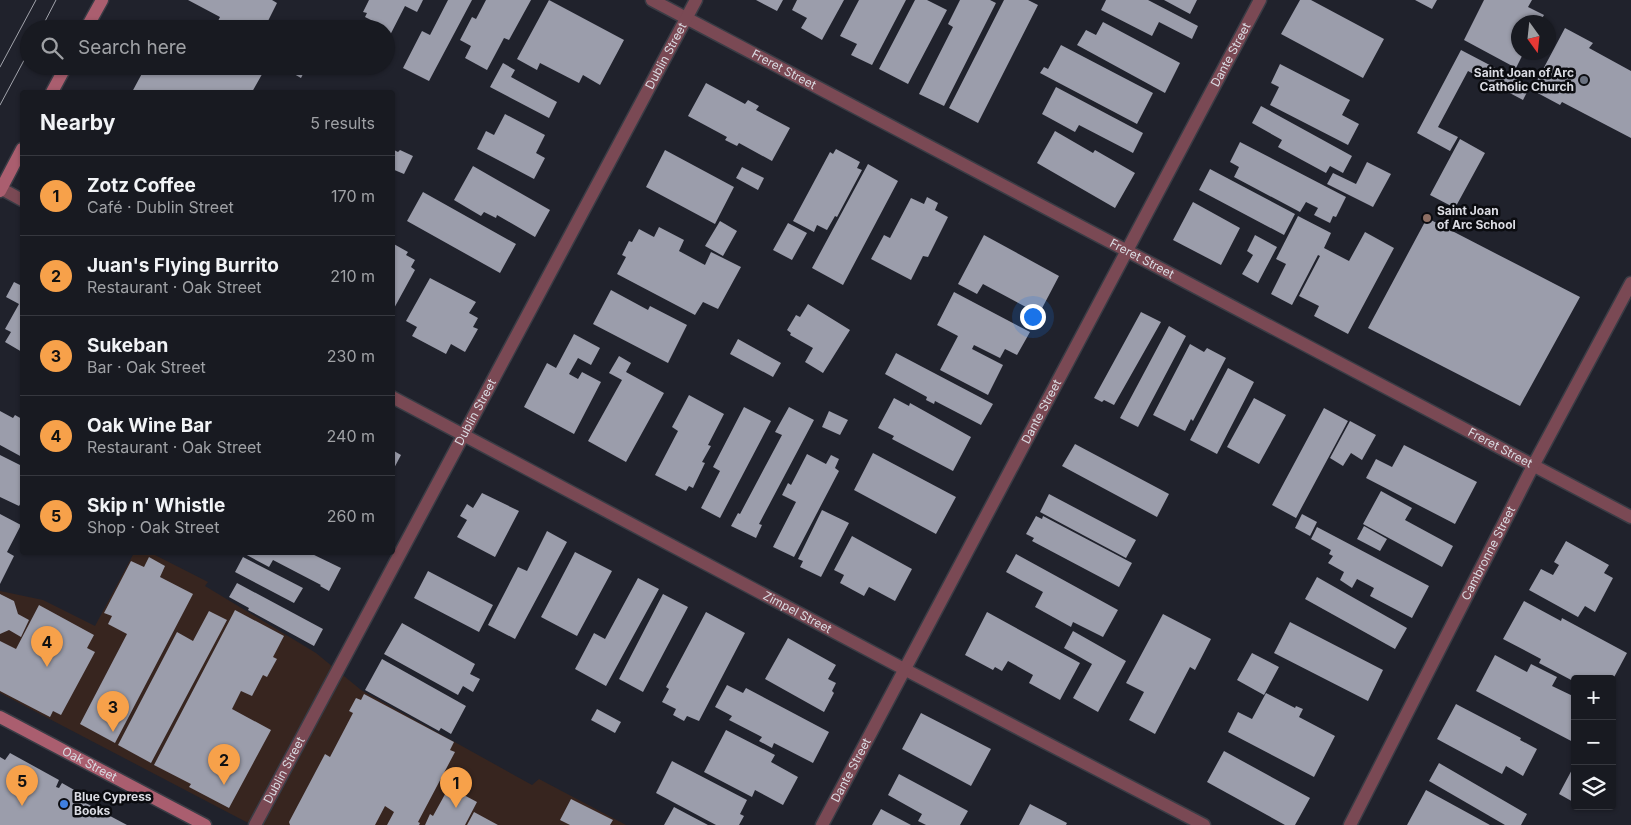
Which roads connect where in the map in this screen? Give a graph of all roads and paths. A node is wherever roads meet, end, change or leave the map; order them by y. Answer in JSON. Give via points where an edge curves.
{"nodes":[{"id":1,"x":102,"y":0,"type":"edge"},
{"id":2,"x":652,"y":0,"type":"edge"},
{"id":3,"x":696,"y":0,"type":"edge"},
{"id":4,"x":1260,"y":0,"type":"edge"},
{"id":5,"x":687,"y":18,"type":"junction"},
{"id":6,"x":91,"y":20,"type":"edge"},
{"id":7,"x":61,"y":75,"type":"edge"},
{"id":8,"x":53,"y":90,"type":"edge"},
{"id":9,"x":20,"y":153,"type":"edge"},
{"id":10,"x":0,"y":190,"type":"edge"},
{"id":11,"x":20,"y":199,"type":"edge"},
{"id":12,"x":1127,"y":250,"type":"junction"},
{"id":13,"x":1631,"y":283,"type":"edge"},
{"id":14,"x":395,"y":399,"type":"edge"},
{"id":15,"x":464,"y":434,"type":"junction"},
{"id":16,"x":1534,"y":464,"type":"junction"},
{"id":17,"x":1631,"y":517,"type":"edge"},
{"id":18,"x":904,"y":669,"type":"junction"},
{"id":19,"x":0,"y":717,"type":"edge"},
{"id":20,"x":205,"y":825,"type":"edge"},
{"id":21,"x":255,"y":825,"type":"edge"},
{"id":22,"x":822,"y":825,"type":"edge"},
{"id":23,"x":1204,"y":825,"type":"edge"},
{"id":24,"x":1350,"y":825,"type":"edge"}],
"edges":[{"from":1,"to":6,"type":"main road"},
{"from":2,"to":5,"type":"street","name":"Freret Street"},
{"from":3,"to":5,"type":"street","name":"Dublin Street"},
{"from":4,"to":12,"type":"street","name":"Dante Street"},
{"from":5,"to":12,"type":"street","name":"Freret Street"},
{"from":5,"to":15,"type":"street","name":"Dublin Street"},
{"from":7,"to":8,"type":"main road"},
{"from":9,"to":10,"type":"main road"},
{"from":10,"to":11,"type":"street"},
{"from":12,"to":16,"type":"street","name":"Freret Street"},
{"from":12,"to":18,"type":"street","name":"Dante Street"},
{"from":13,"to":16,"type":"street","name":"Cambronne Street"},
{"from":14,"to":15,"type":"street","name":"Zimpel Street"},
{"from":15,"to":18,"type":"street","name":"Zimpel Street"},
{"from":15,"to":21,"type":"street","name":"Dublin Street"},
{"from":16,"to":17,"type":"street","name":"Freret Street"},
{"from":16,"to":24,"type":"street","name":"Cambronne Street"},
{"from":18,"to":22,"type":"street","name":"Dante Street"},
{"from":18,"to":23,"type":"street","name":"Zimpel Street"},
{"from":19,"to":20,"type":"main road","name":"Oak Street"}]}
